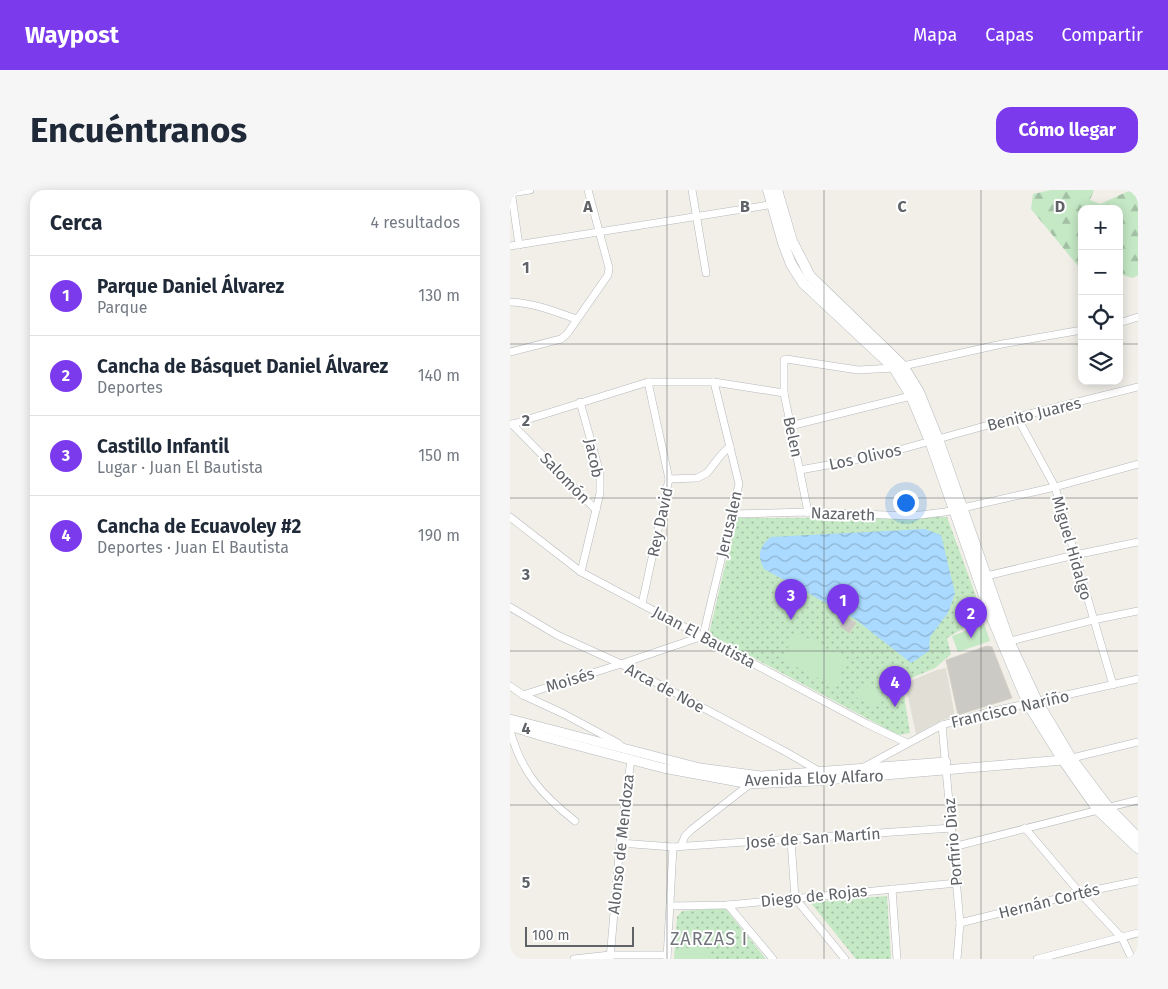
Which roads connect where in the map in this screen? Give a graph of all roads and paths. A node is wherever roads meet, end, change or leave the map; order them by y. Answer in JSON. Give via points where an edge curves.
{"nodes":[{"id":1,"x":530,"y":190,"type":"edge"},
{"id":2,"x":588,"y":190,"type":"edge"},
{"id":3,"x":692,"y":190,"type":"edge"},
{"id":4,"x":768,"y":190,"type":"edge"},
{"id":5,"x":776,"y":190,"type":"edge"},
{"id":6,"x":510,"y":192,"type":"edge"},
{"id":7,"x":776,"y":204,"type":"junction"},
{"id":8,"x":695,"y":216,"type":"junction"},
{"id":9,"x":600,"y":232,"type":"junction"},
{"id":10,"x":519,"y":245,"type":"junction"},
{"id":11,"x":510,"y":246,"type":"edge"},
{"id":12,"x":706,"y":273,"type":"dead end"},
{"id":13,"x":510,"y":302,"type":"edge"},
{"id":14,"x":1138,"y":318,"type":"edge"},
{"id":15,"x":576,"y":319,"type":"junction"},
{"id":16,"x":1123,"y":322,"type":"edge"},
{"id":17,"x":1078,"y":331,"type":"edge"},
{"id":18,"x":510,"y":352,"type":"edge"},
{"id":19,"x":898,"y":367,"type":"junction"},
{"id":20,"x":648,"y":382,"type":"junction"},
{"id":21,"x":714,"y":382,"type":"junction"},
{"id":22,"x":1138,"y":387,"type":"edge"},
{"id":23,"x":784,"y":393,"type":"junction"},
{"id":24,"x":911,"y":396,"type":"junction"},
{"id":25,"x":580,"y":402,"type":"junction"},
{"id":26,"x":1017,"y":417,"type":"junction"},
{"id":27,"x":511,"y":424,"type":"edge"},
{"id":28,"x":790,"y":426,"type":"junction"},
{"id":29,"x":934,"y":440,"type":"junction"},
{"id":30,"x":730,"y":446,"type":"junction"},
{"id":31,"x":1138,"y":464,"type":"edge"},
{"id":32,"x":800,"y":470,"type":"junction"},
{"id":33,"x":669,"y":479,"type":"junction"},
{"id":34,"x":1054,"y":487,"type":"junction"},
{"id":35,"x":958,"y":509,"type":"junction"},
{"id":36,"x":596,"y":510,"type":"junction"},
{"id":37,"x":808,"y":512,"type":"junction"},
{"id":38,"x":731,"y":514,"type":"junction"},
{"id":39,"x":510,"y":517,"type":"edge"},
{"id":40,"x":1138,"y":542,"type":"edge"},
{"id":41,"x":1075,"y":554,"type":"junction"},
{"id":42,"x":580,"y":572,"type":"junction"},
{"id":43,"x":981,"y":577,"type":"junction"},
{"id":44,"x":642,"y":604,"type":"junction"},
{"id":45,"x":510,"y":608,"type":"edge"},
{"id":46,"x":1138,"y":611,"type":"edge"},
{"id":47,"x":1093,"y":620,"type":"junction"},
{"id":48,"x":703,"y":636,"type":"junction"},
{"id":49,"x":1006,"y":643,"type":"junction"},
{"id":50,"x":621,"y":664,"type":"junction"},
{"id":51,"x":1138,"y":679,"type":"edge"},
{"id":52,"x":510,"y":686,"type":"edge"},
{"id":53,"x":1113,"y":686,"type":"junction"},
{"id":54,"x":523,"y":695,"type":"junction"},
{"id":55,"x":1032,"y":702,"type":"junction"},
{"id":56,"x":510,"y":719,"type":"edge"},
{"id":57,"x":942,"y":725,"type":"junction"},
{"id":58,"x":510,"y":726,"type":"edge"},
{"id":59,"x":510,"y":730,"type":"edge"},
{"id":60,"x":1138,"y":742,"type":"edge"},
{"id":61,"x":907,"y":743,"type":"junction"},
{"id":62,"x":621,"y":752,"type":"junction"},
{"id":63,"x":631,"y":759,"type":"junction"},
{"id":64,"x":1067,"y":759,"type":"junction"},
{"id":65,"x":946,"y":766,"type":"junction"},
{"id":66,"x":862,"y":768,"type":"junction"},
{"id":67,"x":819,"y":771,"type":"junction"},
{"id":68,"x":845,"y":778,"type":"junction"},
{"id":69,"x":750,"y":784,"type":"junction"},
{"id":70,"x":1138,"y":800,"type":"edge"},
{"id":71,"x":1103,"y":809,"type":"junction"},
{"id":72,"x":575,"y":821,"type":"dead end"},
{"id":73,"x":952,"y":828,"type":"junction"},
{"id":74,"x":1025,"y":828,"type":"junction"},
{"id":75,"x":1138,"y":838,"type":"edge"},
{"id":76,"x":791,"y":840,"type":"junction"},
{"id":77,"x":620,"y":843,"type":"junction"},
{"id":78,"x":677,"y":847,"type":"junction"},
{"id":79,"x":954,"y":847,"type":"junction"},
{"id":80,"x":1138,"y":848,"type":"edge"},
{"id":81,"x":1138,"y":881,"type":"edge"},
{"id":82,"x":958,"y":883,"type":"junction"},
{"id":83,"x":892,"y":889,"type":"junction"},
{"id":84,"x":1080,"y":893,"type":"junction"},
{"id":85,"x":795,"y":898,"type":"junction"},
{"id":86,"x":728,"y":905,"type":"junction"},
{"id":87,"x":670,"y":906,"type":"junction"},
{"id":88,"x":960,"y":923,"type":"junction"},
{"id":89,"x":1138,"y":933,"type":"edge"},
{"id":90,"x":1122,"y":938,"type":"junction"},
{"id":91,"x":610,"y":957,"type":"edge"},
{"id":92,"x":667,"y":957,"type":"edge"},
{"id":93,"x":574,"y":959,"type":"edge"},
{"id":94,"x":773,"y":959,"type":"edge"},
{"id":95,"x":845,"y":959,"type":"edge"},
{"id":96,"x":897,"y":959,"type":"edge"},
{"id":97,"x":957,"y":959,"type":"edge"},
{"id":98,"x":1037,"y":959,"type":"edge"},
{"id":99,"x":1132,"y":959,"type":"edge"}],
"edges":[{"from":1,"to":6,"type":"street"},
{"from":2,"to":9,"type":"street"},
{"from":3,"to":8,"type":"street"},
{"from":4,"to":7,"type":"main road"},
{"from":5,"to":7,"type":"main road"},
{"from":6,"to":10,"type":"street"},
{"from":7,"to":8,"type":"street"},
{"from":7,"to":19,"type":"main road","via":[[785,250],[803,283]]},
{"from":8,"to":9,"type":"street"},
{"from":8,"to":12,"type":"street"},
{"from":9,"to":10,"type":"street"},
{"from":9,"to":15,"type":"street","via":[[608,275]]},
{"from":10,"to":11,"type":"street"},
{"from":13,"to":15,"type":"street","via":[[547,308]]},
{"from":14,"to":16,"type":"street"},
{"from":15,"to":18,"type":"street","via":[[561,339]]},
{"from":17,"to":19,"type":"street"},
{"from":19,"to":23,"type":"street","name":"Belen","via":[[858,370],[786,359]]},
{"from":19,"to":24,"type":"main road"},
{"from":19,"to":29,"type":"main road","via":[[919,392]]},
{"from":20,"to":21,"type":"street"},
{"from":20,"to":25,"type":"street"},
{"from":20,"to":33,"type":"street","name":"Rey David"},
{"from":21,"to":23,"type":"street"},
{"from":21,"to":30,"type":"street","name":"Jerusalen"},
{"from":22,"to":26,"type":"street","name":"Benito Juares"},
{"from":23,"to":28,"type":"street","name":"Belen"},
{"from":24,"to":28,"type":"street"},
{"from":24,"to":29,"type":"main road"},
{"from":25,"to":27,"type":"street"},
{"from":25,"to":36,"type":"street","name":"Jacob","via":[[600,473]]},
{"from":26,"to":29,"type":"street","name":"Benito Juares"},
{"from":26,"to":34,"type":"street","name":"Miguel Hidalgo"},
{"from":27,"to":36,"type":"street","name":"Salomón"},
{"from":28,"to":32,"type":"street","name":"Belen"},
{"from":29,"to":32,"type":"street","name":"Los Olivos","via":[[876,456]]},
{"from":29,"to":35,"type":"main road"},
{"from":30,"to":33,"type":"street","via":[[707,473],[697,478]]},
{"from":30,"to":38,"type":"street","name":"Jerusalen","via":[[739,484]]},
{"from":31,"to":34,"type":"street","name":"Nazareth"},
{"from":32,"to":37,"type":"street","name":"Belen"},
{"from":33,"to":44,"type":"street","name":"Rey David"},
{"from":34,"to":35,"type":"street","name":"Nazareth"},
{"from":34,"to":41,"type":"street","name":"Miguel Hidalgo"},
{"from":35,"to":37,"type":"street","name":"Nazareth","via":[[912,516]]},
{"from":35,"to":43,"type":"main road"},
{"from":36,"to":42,"type":"street","name":"Jacob"},
{"from":37,"to":38,"type":"street","name":"Nazareth"},
{"from":38,"to":48,"type":"street","name":"Jerusalen"},
{"from":39,"to":42,"type":"street","name":"Juan El Bautista"},
{"from":40,"to":41,"type":"street"},
{"from":41,"to":43,"type":"street"},
{"from":41,"to":47,"type":"street","name":"Miguel Hidalgo"},
{"from":42,"to":44,"type":"street","name":"Juan El Bautista"},
{"from":43,"to":49,"type":"main road"},
{"from":44,"to":48,"type":"street","name":"Juan El Bautista"},
{"from":45,"to":50,"type":"street","name":"Arca de Noe","via":[[557,635]]},
{"from":46,"to":47,"type":"street"},
{"from":47,"to":49,"type":"street"},
{"from":47,"to":53,"type":"street","name":"Miguel Hidalgo"},
{"from":48,"to":50,"type":"street","name":"Moisés"},
{"from":48,"to":61,"type":"street","name":"Juan El Bautista"},
{"from":49,"to":55,"type":"main road"},
{"from":50,"to":54,"type":"street","name":"Moisés"},
{"from":50,"to":67,"type":"street","name":"Arca de Noe"},
{"from":51,"to":53,"type":"street","name":"Francisco Nariño"},
{"from":52,"to":54,"type":"street"},
{"from":53,"to":55,"type":"street","name":"Francisco Nariño"},
{"from":54,"to":62,"type":"street","via":[[618,743]]},
{"from":55,"to":57,"type":"street","name":"Francisco Nariño"},
{"from":55,"to":64,"type":"main road"},
{"from":56,"to":62,"type":"street","name":"Avenida Eloy Alfaro"},
{"from":57,"to":61,"type":"street","name":"Francisco Nariño"},
{"from":57,"to":65,"type":"street","name":"Porfirio Diaz"},
{"from":58,"to":62,"type":"street","name":"Avenida Eloy Alfaro"},
{"from":59,"to":72,"type":"street","via":[[533,780],[552,803]]},
{"from":60,"to":64,"type":"street"},
{"from":61,"to":66,"type":"street","name":"Francisco Nariño"},
{"from":62,"to":63,"type":"street","name":"Avenida Eloy Alfaro"},
{"from":62,"to":67,"type":"street","name":"Avenida Eloy Alfaro","via":[[761,776]]},
{"from":63,"to":69,"type":"street","name":"Avenida Eloy Alfaro"},
{"from":63,"to":77,"type":"street","name":"Alonso de Mendoza"},
{"from":64,"to":65,"type":"street","name":"Avenida Eloy Alfaro"},
{"from":64,"to":71,"type":"main road"},
{"from":65,"to":66,"type":"street","name":"Avenida Eloy Alfaro"},
{"from":65,"to":68,"type":"street","name":"Avenida Eloy Alfaro"},
{"from":65,"to":73,"type":"street","name":"Porfirio Diaz"},
{"from":66,"to":67,"type":"street","name":"Avenida Eloy Alfaro"},
{"from":66,"to":68,"type":"street","name":"Francisco Nariño"},
{"from":68,"to":69,"type":"street","name":"Avenida Eloy Alfaro"},
{"from":69,"to":78,"type":"street","via":[[691,830]]},
{"from":70,"to":71,"type":"street"},
{"from":71,"to":74,"type":"street"},
{"from":71,"to":75,"type":"main road"},
{"from":71,"to":80,"type":"main road"},
{"from":73,"to":76,"type":"street","name":"José de San Martín"},
{"from":73,"to":79,"type":"street","name":"Porfirio Diaz"},
{"from":74,"to":79,"type":"street"},
{"from":74,"to":84,"type":"street"},
{"from":76,"to":78,"type":"street","name":"José de San Martín"},
{"from":76,"to":85,"type":"street"},
{"from":77,"to":78,"type":"street","name":"José de San Martín"},
{"from":77,"to":91,"type":"street","name":"Alonso de Mendoza"},
{"from":78,"to":87,"type":"street"},
{"from":79,"to":82,"type":"street","name":"Porfirio Diaz"},
{"from":81,"to":84,"type":"street","name":"Hernán Cortés"},
{"from":82,"to":83,"type":"street","name":"Diego de Rojas"},
{"from":82,"to":88,"type":"street","name":"Porfirio Diaz"},
{"from":83,"to":85,"type":"street","name":"Diego de Rojas"},
{"from":83,"to":96,"type":"street"},
{"from":84,"to":88,"type":"street","name":"Hernán Cortés"},
{"from":84,"to":90,"type":"street"},
{"from":85,"to":86,"type":"street","name":"Diego de Rojas"},
{"from":85,"to":95,"type":"street"},
{"from":86,"to":87,"type":"street","name":"Diego de Rojas"},
{"from":86,"to":94,"type":"street"},
{"from":87,"to":92,"type":"street"},
{"from":88,"to":97,"type":"street","name":"Porfirio Diaz"},
{"from":89,"to":90,"type":"street"},
{"from":90,"to":98,"type":"street"},
{"from":90,"to":99,"type":"street"},
{"from":91,"to":92,"type":"street"},
{"from":91,"to":93,"type":"street"}]}
